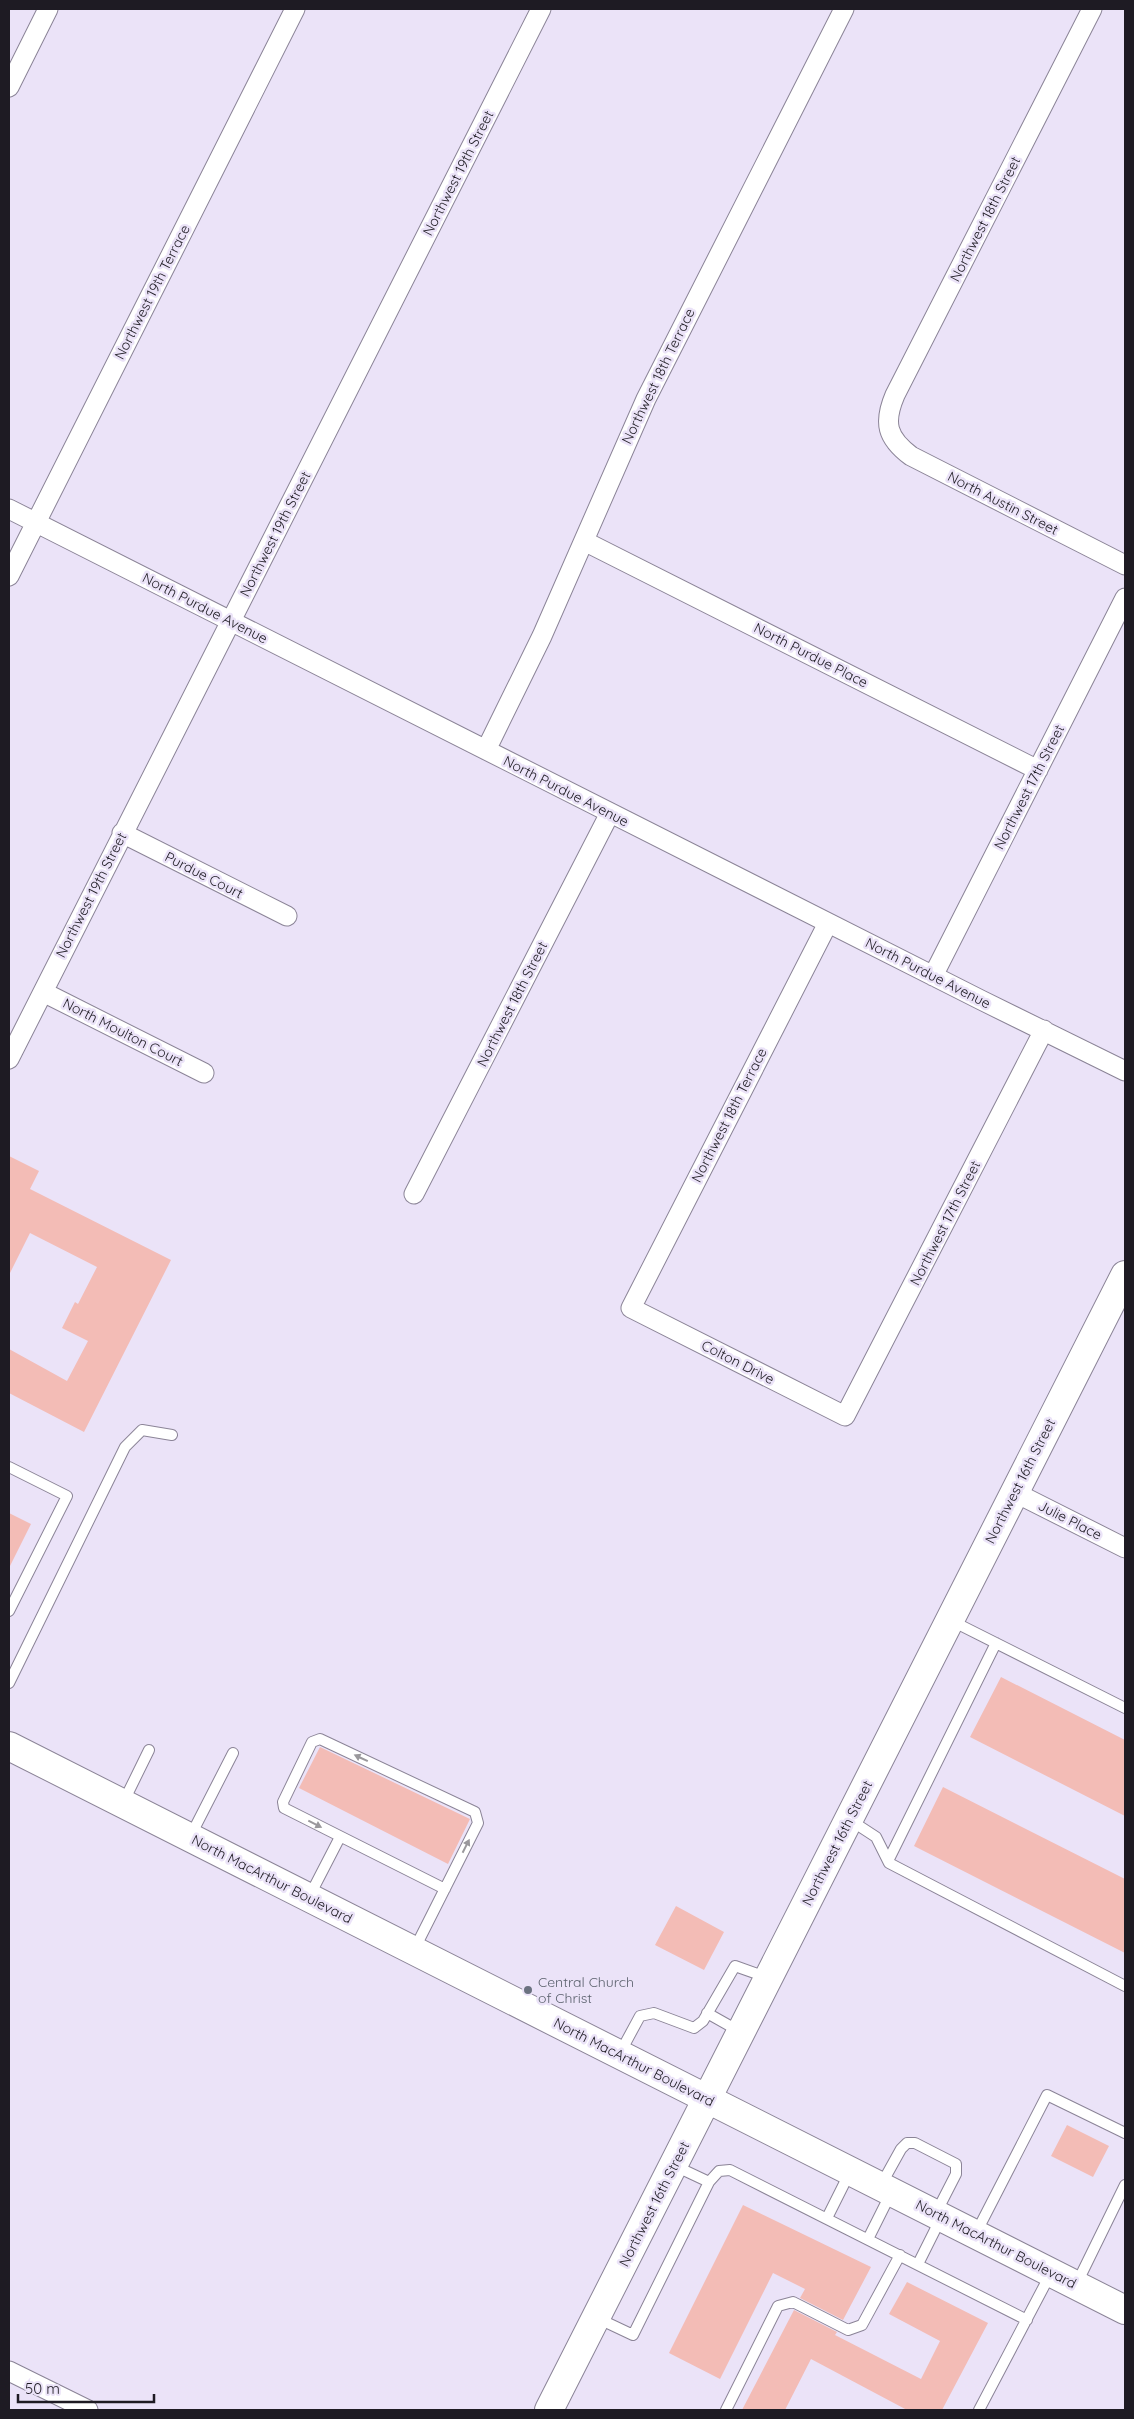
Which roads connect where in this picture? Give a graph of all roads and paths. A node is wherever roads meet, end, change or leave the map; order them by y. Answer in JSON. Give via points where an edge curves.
{"nodes":[{"id":1,"x":48,"y":9,"type":"edge"},
{"id":2,"x":296,"y":9,"type":"edge"},
{"id":3,"x":542,"y":9,"type":"edge"},
{"id":4,"x":844,"y":9,"type":"edge"},
{"id":5,"x":1092,"y":9,"type":"edge"},
{"id":6,"x":9,"y":87,"type":"edge"},
{"id":7,"x":889,"y":432,"type":"joint"},
{"id":8,"x":9,"y":509,"type":"edge"},
{"id":9,"x":36,"y":522,"type":"junction"},
{"id":10,"x":584,"y":541,"type":"junction"},
{"id":11,"x":1125,"y":565,"type":"edge"},
{"id":12,"x":9,"y":576,"type":"edge"},
{"id":13,"x":1125,"y":598,"type":"edge"},
{"id":14,"x":231,"y":621,"type":"junction"},
{"id":15,"x":486,"y":750,"type":"junction"},
{"id":16,"x":1038,"y":770,"type":"junction"},
{"id":17,"x":610,"y":813,"type":"junction"},
{"id":18,"x":122,"y":833,"type":"junction"},
{"id":19,"x":286,"y":916,"type":"dead end"},
{"id":20,"x":828,"y":922,"type":"junction"},
{"id":21,"x":933,"y":976,"type":"junction"},
{"id":22,"x":43,"y":992,"type":"junction"},
{"id":23,"x":1044,"y":1030,"type":"junction"},
{"id":24,"x":9,"y":1059,"type":"edge"},
{"id":25,"x":1125,"y":1071,"type":"edge"},
{"id":26,"x":204,"y":1073,"type":"dead end"},
{"id":27,"x":414,"y":1194,"type":"dead end"},
{"id":28,"x":1125,"y":1275,"type":"edge"},
{"id":29,"x":631,"y":1308,"type":"joint"},
{"id":30,"x":845,"y":1416,"type":"joint"},
{"id":31,"x":172,"y":1435,"type":"dead end"},
{"id":32,"x":9,"y":1467,"type":"edge"},
{"id":33,"x":1014,"y":1492,"type":"junction"},
{"id":34,"x":1125,"y":1548,"type":"edge"},
{"id":35,"x":9,"y":1611,"type":"edge"},
{"id":36,"x":949,"y":1620,"type":"junction"},
{"id":37,"x":996,"y":1644,"type":"junction"},
{"id":38,"x":9,"y":1683,"type":"edge"},
{"id":39,"x":1125,"y":1708,"type":"edge"},
{"id":40,"x":9,"y":1746,"type":"edge"},
{"id":41,"x":149,"y":1750,"type":"dead end"},
{"id":42,"x":234,"y":1753,"type":"dead end"},
{"id":43,"x":122,"y":1804,"type":"junction"},
{"id":44,"x":848,"y":1820,"type":"junction"},
{"id":45,"x":340,"y":1837,"type":"junction"},
{"id":46,"x":190,"y":1838,"type":"junction"},
{"id":47,"x":888,"y":1861,"type":"junction"},
{"id":48,"x":445,"y":1889,"type":"junction"},
{"id":49,"x":308,"y":1898,"type":"junction"},
{"id":50,"x":414,"y":1951,"type":"junction"},
{"id":51,"x":768,"y":1978,"type":"junction"},
{"id":52,"x":1125,"y":1986,"type":"edge"},
{"id":53,"x":707,"y":2013,"type":"junction"},
{"id":54,"x":741,"y":2032,"type":"junction"},
{"id":55,"x":619,"y":2054,"type":"junction"},
{"id":56,"x":708,"y":2099,"type":"junction"},
{"id":57,"x":1125,"y":2133,"type":"edge"},
{"id":58,"x":674,"y":2165,"type":"junction"},
{"id":59,"x":851,"y":2171,"type":"junction"},
{"id":60,"x":710,"y":2182,"type":"junction"},
{"id":61,"x":1125,"y":2186,"type":"edge"},
{"id":62,"x":886,"y":2189,"type":"junction"},
{"id":63,"x":939,"y":2216,"type":"junction"},
{"id":64,"x":827,"y":2218,"type":"junction"},
{"id":65,"x":975,"y":2234,"type":"junction"},
{"id":66,"x":868,"y":2239,"type":"junction"},
{"id":67,"x":900,"y":2255,"type":"junction"},
{"id":68,"x":918,"y":2264,"type":"junction"},
{"id":69,"x":1051,"y":2272,"type":"junction"},
{"id":70,"x":1076,"y":2285,"type":"junction"},
{"id":71,"x":1125,"y":2310,"type":"edge"},
{"id":72,"x":596,"y":2318,"type":"junction"},
{"id":73,"x":1027,"y":2320,"type":"junction"},
{"id":74,"x":9,"y":2371,"type":"edge"},
{"id":75,"x":88,"y":2410,"type":"edge"},
{"id":76,"x":548,"y":2410,"type":"edge"},
{"id":77,"x":726,"y":2410,"type":"edge"},
{"id":78,"x":979,"y":2410,"type":"edge"}],
"edges":[{"from":1,"to":6,"type":"street"},
{"from":2,"to":9,"type":"street","name":"Northwest 19th Terrace"},
{"from":3,"to":14,"type":"street","name":"Northwest 19th Street"},
{"from":4,"to":10,"type":"street","name":"Northwest 18th Terrace","via":[[659,372]]},
{"from":5,"to":7,"type":"street","name":"Northwest 18th Street","via":[[895,395],[888,420]]},
{"from":7,"to":11,"type":"street","name":"North Austin Street","via":[[895,443],[911,456]]},
{"from":8,"to":9,"type":"street","name":"North Purdue Avenue"},
{"from":9,"to":12,"type":"street","name":"Northwest 19th Terrace"},
{"from":9,"to":14,"type":"street","name":"North Purdue Avenue"},
{"from":10,"to":15,"type":"street","name":"Northwest 18th Terrace"},
{"from":10,"to":16,"type":"street","name":"North Purdue Place"},
{"from":13,"to":16,"type":"street","name":"Northwest 17th Street"},
{"from":14,"to":15,"type":"street","name":"North Purdue Avenue"},
{"from":14,"to":18,"type":"street","name":"Northwest 19th Street"},
{"from":15,"to":17,"type":"street","name":"North Purdue Avenue"},
{"from":16,"to":21,"type":"street","name":"Northwest 17th Street"},
{"from":17,"to":20,"type":"street","name":"North Purdue Avenue"},
{"from":17,"to":27,"type":"street","name":"Northwest 18th Street"},
{"from":18,"to":19,"type":"street","name":"Purdue Court"},
{"from":18,"to":22,"type":"street","name":"Northwest 19th Street"},
{"from":20,"to":21,"type":"street","name":"North Purdue Avenue"},
{"from":20,"to":29,"type":"street","name":"Northwest 18th Terrace"},
{"from":21,"to":23,"type":"street","name":"North Purdue Avenue"},
{"from":22,"to":24,"type":"street","name":"Northwest 19th Street"},
{"from":22,"to":26,"type":"street","name":"North Moulton Court"},
{"from":23,"to":25,"type":"street","name":"North Purdue Avenue"},
{"from":23,"to":30,"type":"street","name":"Northwest 17th Street"},
{"from":28,"to":33,"type":"street","name":"Northwest 16th Street"},
{"from":29,"to":30,"type":"street","name":"Colton Drive"},
{"from":31,"to":38,"type":"lane","via":[[142,1430],[125,1447]]},
{"from":32,"to":35,"type":"lane","via":[[66,1496]]},
{"from":33,"to":34,"type":"street","name":"Julie Place"},
{"from":33,"to":36,"type":"street","name":"Northwest 16th Street"},
{"from":36,"to":37,"type":"lane"},
{"from":36,"to":44,"type":"street","name":"Northwest 16th Street"},
{"from":37,"to":39,"type":"lane"},
{"from":37,"to":47,"type":"lane"},
{"from":40,"to":43,"type":"street","name":"North MacArthur Boulevard"},
{"from":41,"to":43,"type":"lane"},
{"from":42,"to":46,"type":"lane"},
{"from":43,"to":46,"type":"street","name":"North MacArthur Boulevard"},
{"from":44,"to":47,"type":"lane","via":[[876,1837]]},
{"from":44,"to":51,"type":"street","name":"Northwest 16th Street"},
{"from":45,"to":48,"type":"lane"},
{"from":48,"to":45,"type":"lane","one_way":true,"via":[[478,1823],[475,1812],[320,1739],[312,1742],[283,1802],[284,1808]]},
{"from":45,"to":49,"type":"lane"},
{"from":46,"to":49,"type":"street","name":"North MacArthur Boulevard"},
{"from":47,"to":52,"type":"lane"},
{"from":48,"to":50,"type":"lane"},
{"from":49,"to":50,"type":"street","name":"North MacArthur Boulevard"},
{"from":50,"to":55,"type":"street","name":"North MacArthur Boulevard"},
{"from":51,"to":53,"type":"lane","via":[[735,1966]]},
{"from":51,"to":54,"type":"street","name":"Northwest 16th Street"},
{"from":53,"to":54,"type":"lane"},
{"from":53,"to":55,"type":"lane","via":[[694,2028],[654,2013],[640,2016]]},
{"from":54,"to":56,"type":"street","name":"Northwest 16th Street"},
{"from":55,"to":56,"type":"street","name":"North MacArthur Boulevard"},
{"from":56,"to":58,"type":"street","name":"Northwest 16th Street"},
{"from":56,"to":59,"type":"street","name":"North MacArthur Boulevard"},
{"from":57,"to":65,"type":"lane","via":[[1047,2095]]},
{"from":58,"to":60,"type":"lane"},
{"from":58,"to":72,"type":"street","name":"Northwest 16th Street"},
{"from":59,"to":62,"type":"street","name":"North MacArthur Boulevard"},
{"from":59,"to":64,"type":"lane"},
{"from":60,"to":64,"type":"lane","via":[[719,2171],[730,2170]]},
{"from":60,"to":72,"type":"lane","via":[[633,2335]]},
{"from":61,"to":70,"type":"lane"},
{"from":62,"to":63,"type":"street","name":"North MacArthur Boulevard"},
{"from":62,"to":63,"type":"lane","via":[[901,2149],[907,2143],[915,2143],[956,2164],[956,2174]]},
{"from":62,"to":66,"type":"lane"},
{"from":63,"to":65,"type":"street","name":"North MacArthur Boulevard"},
{"from":63,"to":68,"type":"lane"},
{"from":64,"to":66,"type":"lane"},
{"from":65,"to":69,"type":"street","name":"North MacArthur Boulevard"},
{"from":66,"to":67,"type":"lane"},
{"from":67,"to":68,"type":"lane"},
{"from":67,"to":77,"type":"lane","via":[[862,2325],[848,2330],[793,2302],[778,2306]]},
{"from":68,"to":73,"type":"lane"},
{"from":69,"to":70,"type":"street","name":"North MacArthur Boulevard"},
{"from":69,"to":73,"type":"lane"},
{"from":70,"to":71,"type":"street","name":"North MacArthur Boulevard"},
{"from":72,"to":76,"type":"street","name":"Northwest 16th Street"},
{"from":73,"to":78,"type":"lane"},
{"from":74,"to":75,"type":"street"}]}
